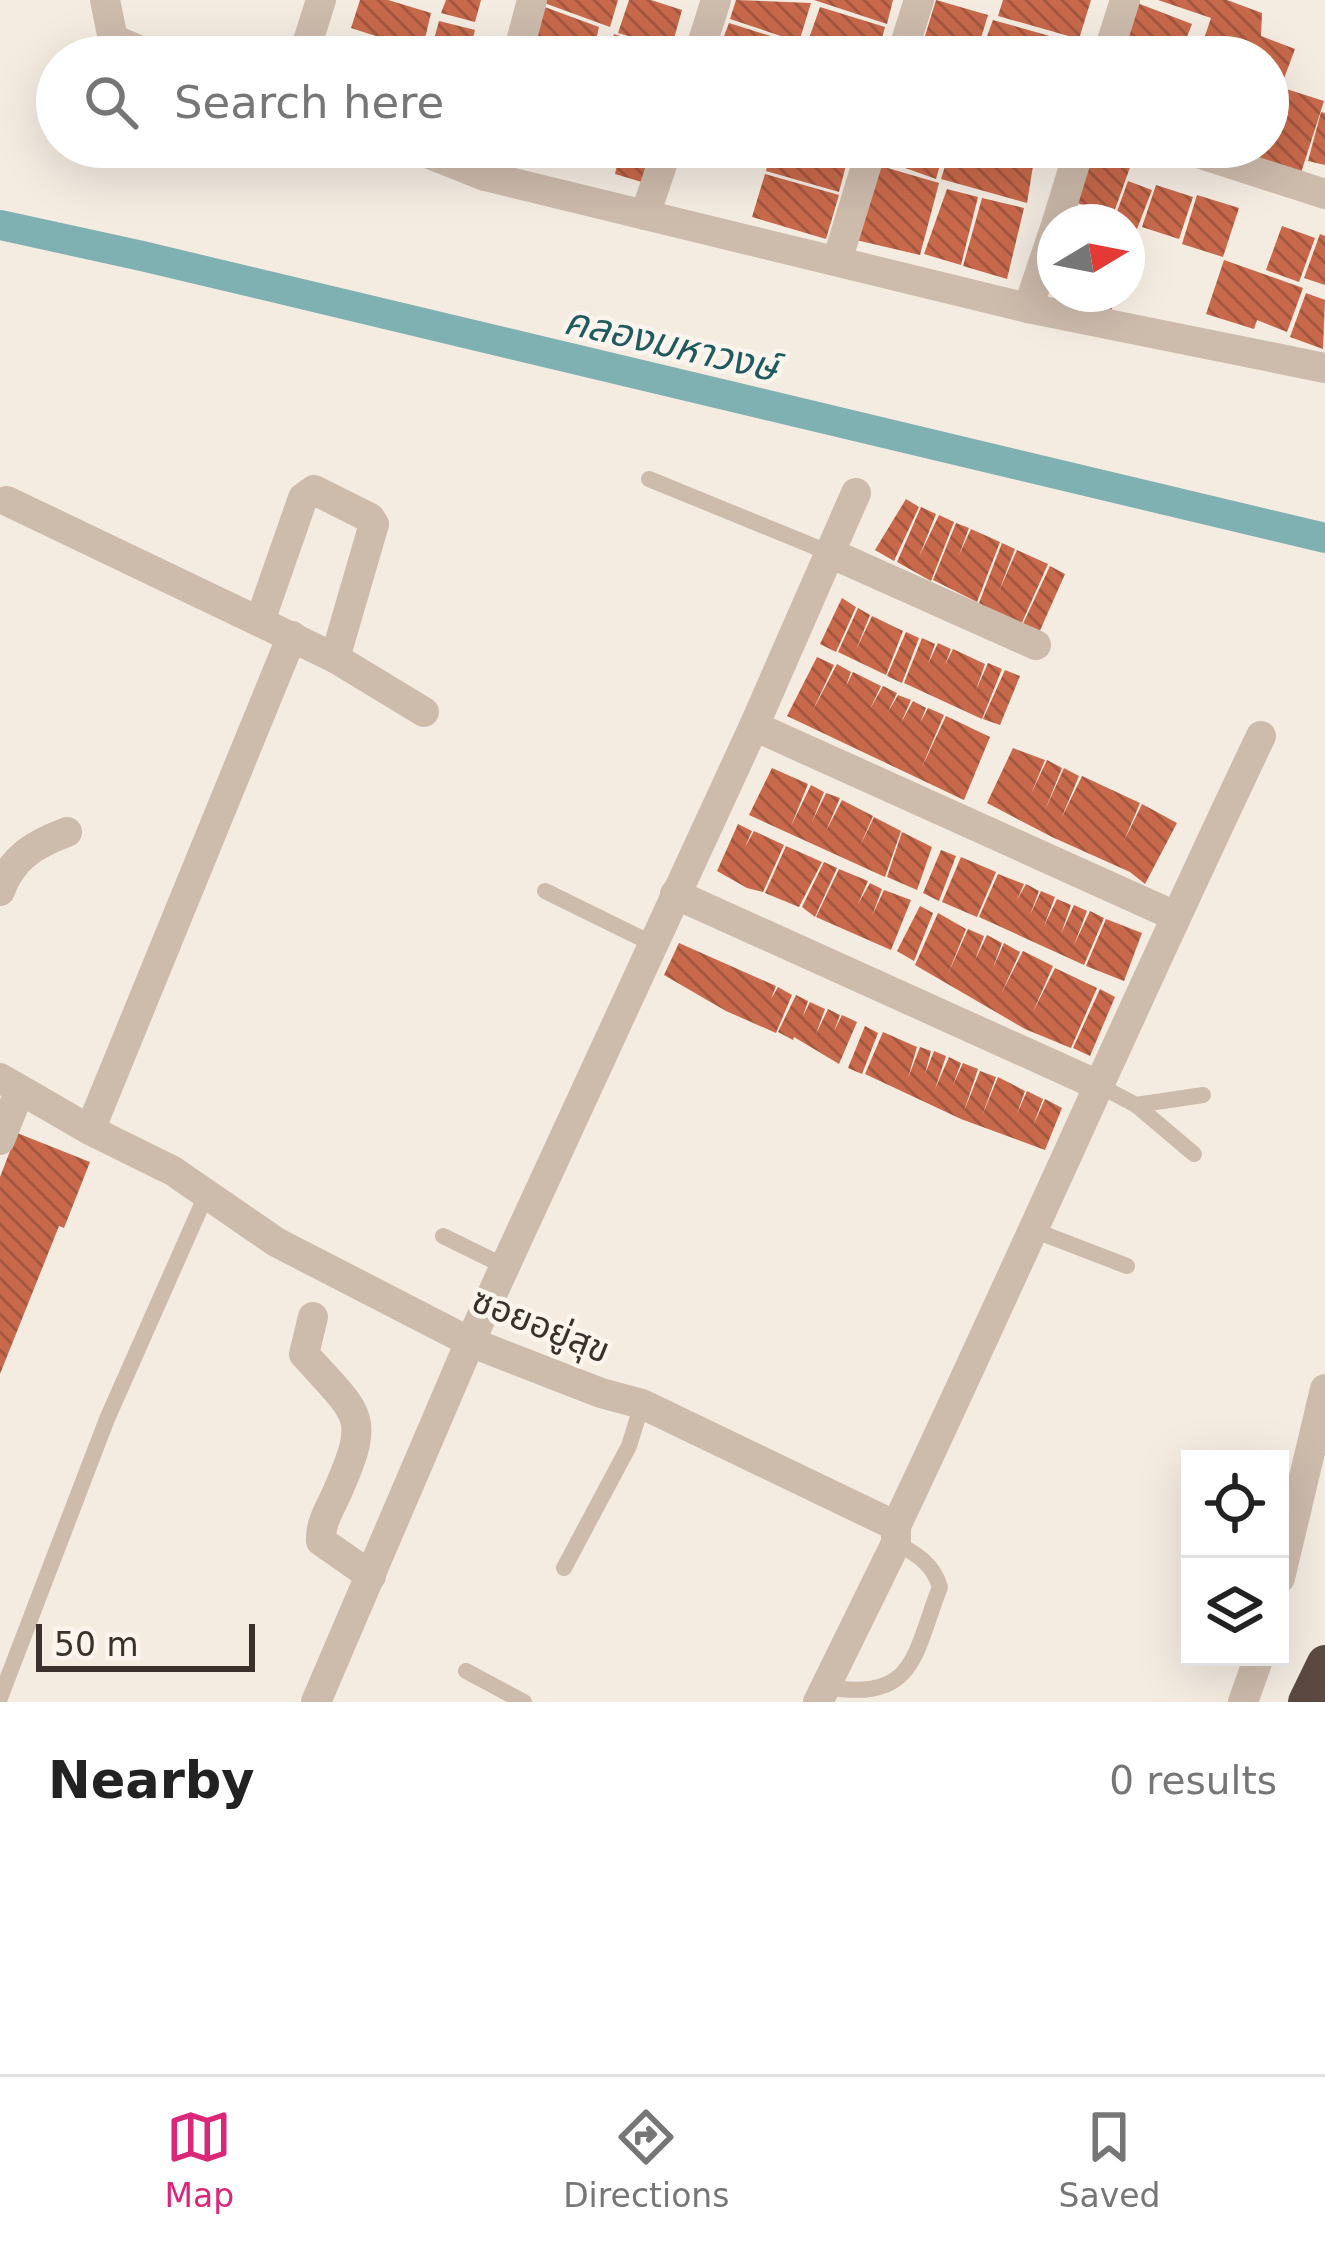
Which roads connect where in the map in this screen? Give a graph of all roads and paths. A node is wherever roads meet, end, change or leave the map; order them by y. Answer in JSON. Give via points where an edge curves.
{"nodes":[{"id":1,"x":105,"y":0,"type":"edge"},
{"id":2,"x":321,"y":0,"type":"edge"},
{"id":3,"x":532,"y":0,"type":"edge"},
{"id":4,"x":716,"y":0,"type":"edge"},
{"id":5,"x":919,"y":0,"type":"edge"},
{"id":6,"x":1124,"y":0,"type":"edge"},
{"id":7,"x":111,"y":36,"type":"edge"},
{"id":8,"x":310,"y":36,"type":"edge"},
{"id":9,"x":523,"y":36,"type":"edge"},
{"id":10,"x":705,"y":36,"type":"edge"},
{"id":11,"x":908,"y":36,"type":"edge"},
{"id":12,"x":1113,"y":36,"type":"edge"},
{"id":13,"x":509,"y":168,"type":"edge"},
{"id":14,"x":661,"y":168,"type":"edge"},
{"id":15,"x":866,"y":168,"type":"edge"},
{"id":16,"x":1073,"y":168,"type":"edge"},
{"id":17,"x":1244,"y":168,"type":"edge"},
{"id":18,"x":1325,"y":194,"type":"edge"},
{"id":19,"x":1062,"y":204,"type":"edge"},
{"id":20,"x":645,"y":215,"type":"junction"},
{"id":21,"x":837,"y":261,"type":"junction"},
{"id":22,"x":1037,"y":281,"type":"edge"},
{"id":23,"x":1028,"y":308,"type":"junction"},
{"id":24,"x":1325,"y":368,"type":"edge"},
{"id":25,"x":650,"y":478,"type":"dead end"},
{"id":26,"x":856,"y":493,"type":"dead end"},
{"id":27,"x":7,"y":501,"type":"dead end"},
{"id":28,"x":830,"y":553,"type":"junction"},
{"id":29,"x":260,"y":621,"type":"junction"},
{"id":30,"x":292,"y":636,"type":"junction"},
{"id":31,"x":1036,"y":645,"type":"dead end"},
{"id":32,"x":335,"y":658,"type":"junction"},
{"id":33,"x":424,"y":712,"type":"dead end"},
{"id":34,"x":754,"y":726,"type":"junction"},
{"id":35,"x":1261,"y":736,"type":"dead end"},
{"id":36,"x":67,"y":832,"type":"dead end"},
{"id":37,"x":0,"y":891,"type":"edge"},
{"id":38,"x":544,"y":891,"type":"dead end"},
{"id":39,"x":675,"y":894,"type":"junction"},
{"id":40,"x":1175,"y":916,"type":"junction"},
{"id":41,"x":653,"y":944,"type":"junction"},
{"id":42,"x":10,"y":1084,"type":"edge"},
{"id":43,"x":1100,"y":1086,"type":"junction"},
{"id":44,"x":1203,"y":1095,"type":"dead end"},
{"id":45,"x":1136,"y":1105,"type":"junction"},
{"id":46,"x":90,"y":1130,"type":"junction"},
{"id":47,"x":0,"y":1140,"type":"edge"},
{"id":48,"x":1194,"y":1154,"type":"dead end"},
{"id":49,"x":207,"y":1193,"type":"junction"},
{"id":50,"x":1036,"y":1231,"type":"junction"},
{"id":51,"x":443,"y":1236,"type":"dead end"},
{"id":52,"x":504,"y":1266,"type":"junction"},
{"id":53,"x":1126,"y":1266,"type":"dead end"},
{"id":54,"x":313,"y":1317,"type":"dead end"},
{"id":55,"x":470,"y":1342,"type":"junction"},
{"id":56,"x":1325,"y":1389,"type":"edge"},
{"id":57,"x":642,"y":1404,"type":"junction"},
{"id":58,"x":896,"y":1534,"type":"junction"},
{"id":59,"x":1285,"y":1558,"type":"edge"},
{"id":60,"x":564,"y":1568,"type":"dead end"},
{"id":61,"x":371,"y":1576,"type":"junction"},
{"id":62,"x":1325,"y":1663,"type":"edge"},
{"id":63,"x":1255,"y":1666,"type":"edge"},
{"id":64,"x":466,"y":1671,"type":"dead end"},
{"id":65,"x":822,"y":1694,"type":"edge"},
{"id":66,"x":0,"y":1698,"type":"edge"},
{"id":67,"x":316,"y":1702,"type":"edge"},
{"id":68,"x":524,"y":1702,"type":"edge"},
{"id":69,"x":1243,"y":1702,"type":"edge"},
{"id":70,"x":1306,"y":1702,"type":"edge"}],
"edges":[{"from":1,"to":7,"type":"street"},
{"from":2,"to":8,"type":"street"},
{"from":3,"to":9,"type":"street"},
{"from":4,"to":10,"type":"street"},
{"from":5,"to":11,"type":"street"},
{"from":6,"to":12,"type":"street"},
{"from":13,"to":20,"type":"street"},
{"from":14,"to":20,"type":"street"},
{"from":15,"to":21,"type":"street"},
{"from":16,"to":19,"type":"street"},
{"from":17,"to":18,"type":"street"},
{"from":20,"to":21,"type":"street"},
{"from":21,"to":23,"type":"street"},
{"from":22,"to":23,"type":"street"},
{"from":23,"to":24,"type":"street"},
{"from":25,"to":28,"type":"lane"},
{"from":26,"to":28,"type":"street"},
{"from":27,"to":29,"type":"street"},
{"from":28,"to":31,"type":"street"},
{"from":28,"to":34,"type":"street"},
{"from":29,"to":30,"type":"street"},
{"from":29,"to":32,"type":"street","via":[[303,499],[314,490],[374,524]]},
{"from":30,"to":32,"type":"street"},
{"from":30,"to":46,"type":"street"},
{"from":32,"to":33,"type":"street"},
{"from":34,"to":39,"type":"street"},
{"from":34,"to":40,"type":"street"},
{"from":35,"to":40,"type":"street"},
{"from":36,"to":37,"type":"street","via":[[30,847]]},
{"from":38,"to":41,"type":"lane"},
{"from":39,"to":41,"type":"street"},
{"from":39,"to":43,"type":"street"},
{"from":40,"to":43,"type":"street"},
{"from":41,"to":52,"type":"street"},
{"from":42,"to":46,"type":"street","name":"ซอยอยู่สุข"},
{"from":42,"to":47,"type":"street"},
{"from":43,"to":45,"type":"lane"},
{"from":43,"to":50,"type":"street"},
{"from":44,"to":45,"type":"lane"},
{"from":45,"to":48,"type":"lane"},
{"from":46,"to":49,"type":"street","name":"ซอยอยู่สุข"},
{"from":49,"to":55,"type":"street","name":"ซอยอยู่สุข","via":[[276,1242]]},
{"from":49,"to":66,"type":"lane","via":[[106,1419]]},
{"from":50,"to":53,"type":"lane"},
{"from":50,"to":58,"type":"street"},
{"from":51,"to":52,"type":"lane"},
{"from":52,"to":55,"type":"street"},
{"from":54,"to":61,"type":"street","via":[[304,1354],[349,1402],[358,1434],[321,1540]]},
{"from":55,"to":57,"type":"street","name":"ซอยอยู่สุข"},
{"from":55,"to":61,"type":"street"},
{"from":56,"to":59,"type":"street"},
{"from":57,"to":58,"type":"street","name":"ซอยอยู่สุข"},
{"from":57,"to":60,"type":"lane","via":[[629,1446]]},
{"from":58,"to":65,"type":"street"},
{"from":58,"to":65,"type":"lane","via":[[940,1587],[904,1677],[878,1694]]},
{"from":61,"to":67,"type":"street"},
{"from":62,"to":70,"type":"highway"},
{"from":63,"to":69,"type":"street"},
{"from":64,"to":68,"type":"lane"}]}
